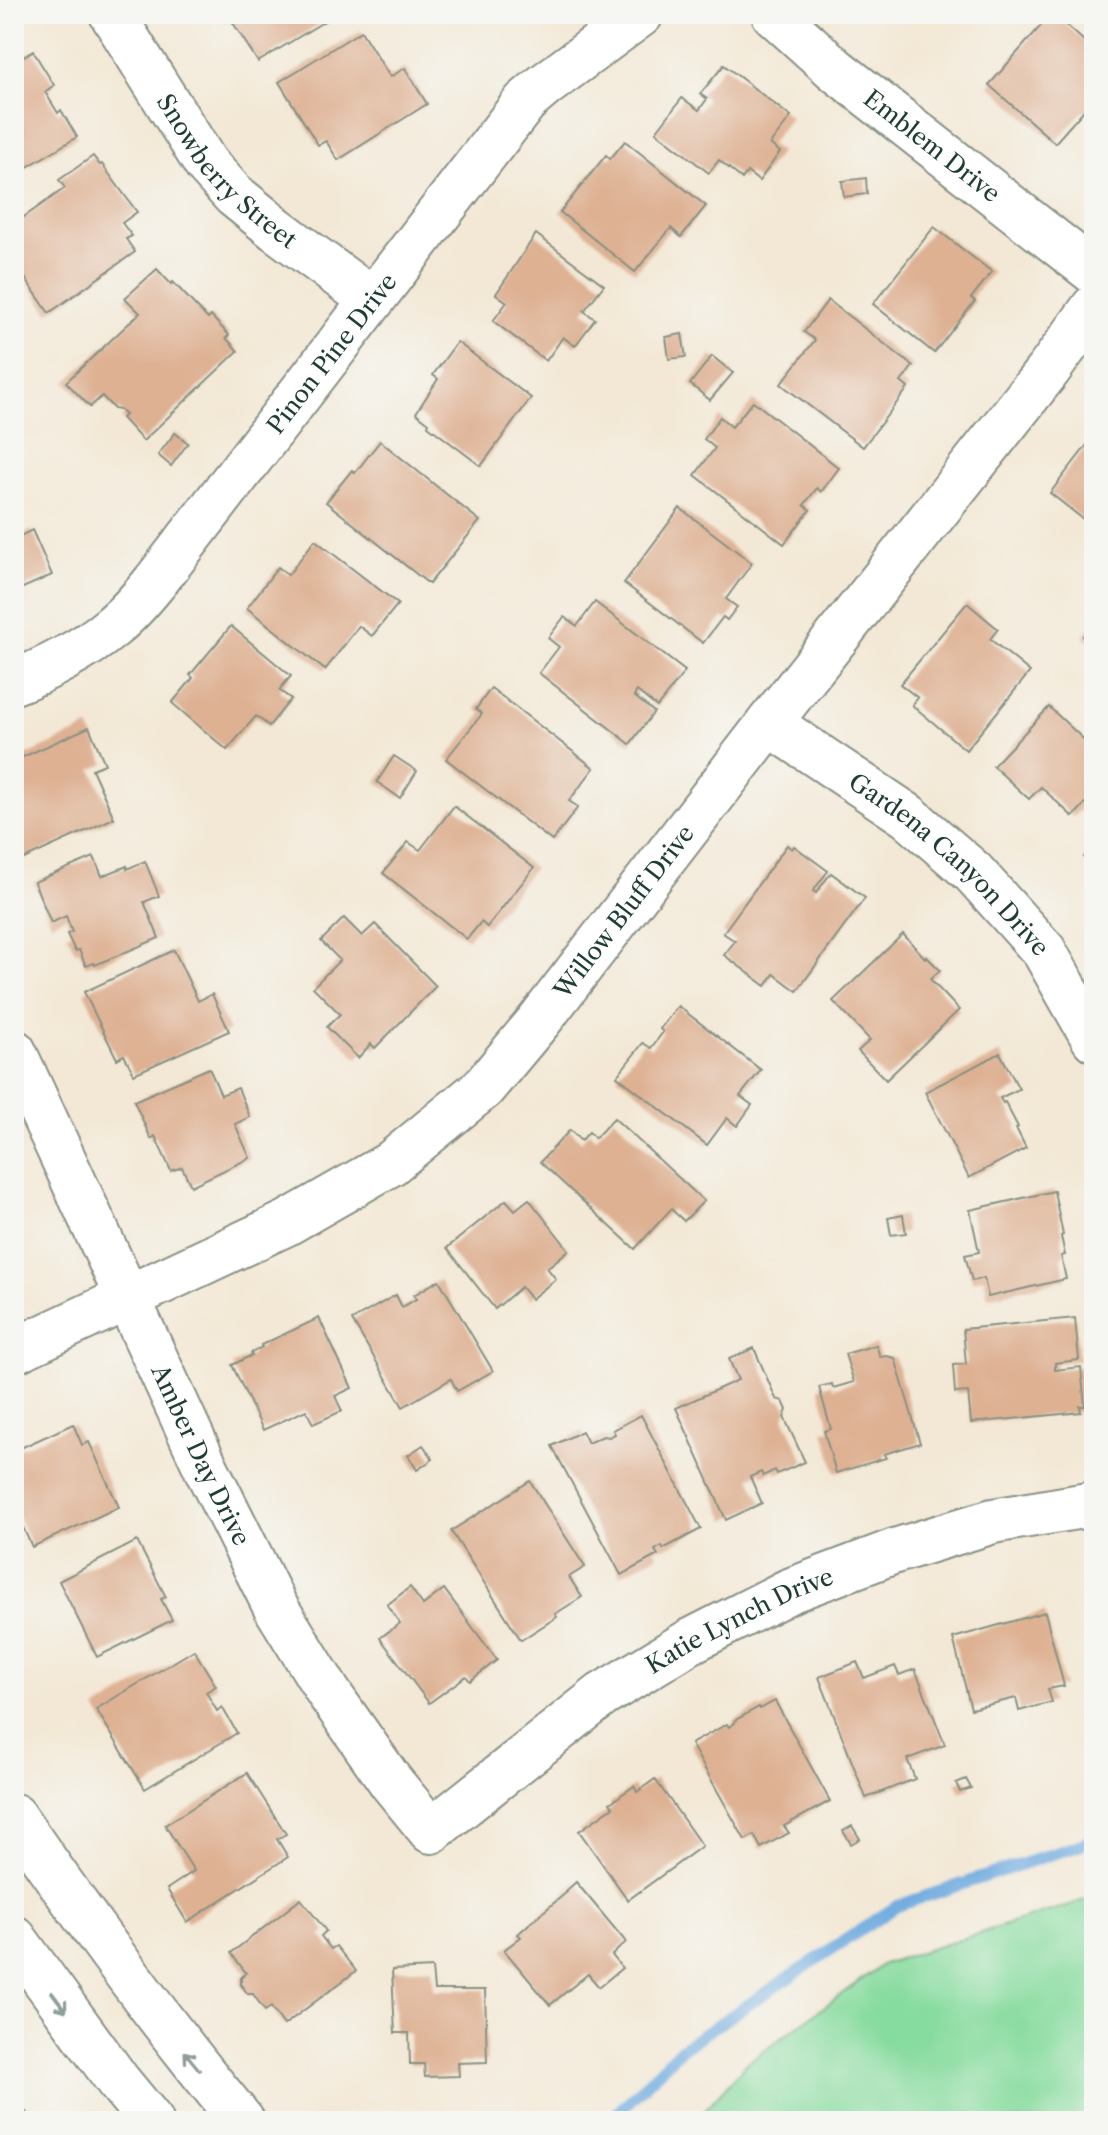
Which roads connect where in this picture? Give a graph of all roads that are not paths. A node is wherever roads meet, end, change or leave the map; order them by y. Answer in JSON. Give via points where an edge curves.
{"nodes":[{"id":1,"x":112,"y":14,"type":"edge"},
{"id":2,"x":641,"y":14,"type":"edge"},
{"id":3,"x":774,"y":14,"type":"edge"},
{"id":4,"x":1094,"y":272,"type":"edge"},
{"id":5,"x":372,"y":300,"type":"junction"},
{"id":6,"x":1094,"y":307,"type":"edge"},
{"id":7,"x":14,"y":682,"type":"edge"},
{"id":8,"x":769,"y":723,"type":"junction"},
{"id":9,"x":1094,"y":1039,"type":"edge"},
{"id":10,"x":14,"y":1052,"type":"edge"},
{"id":11,"x":126,"y":1297,"type":"junction"},
{"id":12,"x":14,"y":1351,"type":"edge"},
{"id":13,"x":1094,"y":1504,"type":"edge"},
{"id":14,"x":14,"y":1816,"type":"edge"},
{"id":15,"x":431,"y":1831,"type":"joint"},
{"id":16,"x":14,"y":1938,"type":"edge"},
{"id":17,"x":151,"y":2121,"type":"edge"},
{"id":18,"x":242,"y":2121,"type":"edge"}],
"edges":[{"from":1,"to":5,"type":"street","name":"Snowberry Street","via":[[206,164],[234,195]]},
{"from":2,"to":5,"type":"street","name":"Pinon Pine Drive","via":[[525,102]]},
{"from":3,"to":4,"type":"street","name":"Emblem Drive","via":[[836,70]]},
{"from":5,"to":7,"type":"street","name":"Pinon Pine Drive","via":[[130,611],[60,661]]},
{"from":6,"to":8,"type":"street","name":"Willow Bluff Drive"},
{"from":8,"to":9,"type":"street","name":"Gardena Canyon Drive","via":[[908,816],[973,872],[1044,951]]},
{"from":8,"to":11,"type":"street","name":"Willow Bluff Drive","via":[[483,1088],[390,1164],[287,1223]]},
{"from":10,"to":11,"type":"street","name":"Amber Day Drive"},
{"from":11,"to":12,"type":"street","name":"Willow Bluff Drive"},
{"from":11,"to":15,"type":"street","name":"Amber Day Drive","via":[[275,1606],[328,1692]]},
{"from":13,"to":15,"type":"street","name":"Katie Lynch Drive","via":[[993,1521],[789,1591],[689,1642],[602,1695]]},
{"from":18,"to":14,"type":"street","one_way":true,"via":[[173,2037]]},
{"from":16,"to":17,"type":"street","one_way":true}]}
